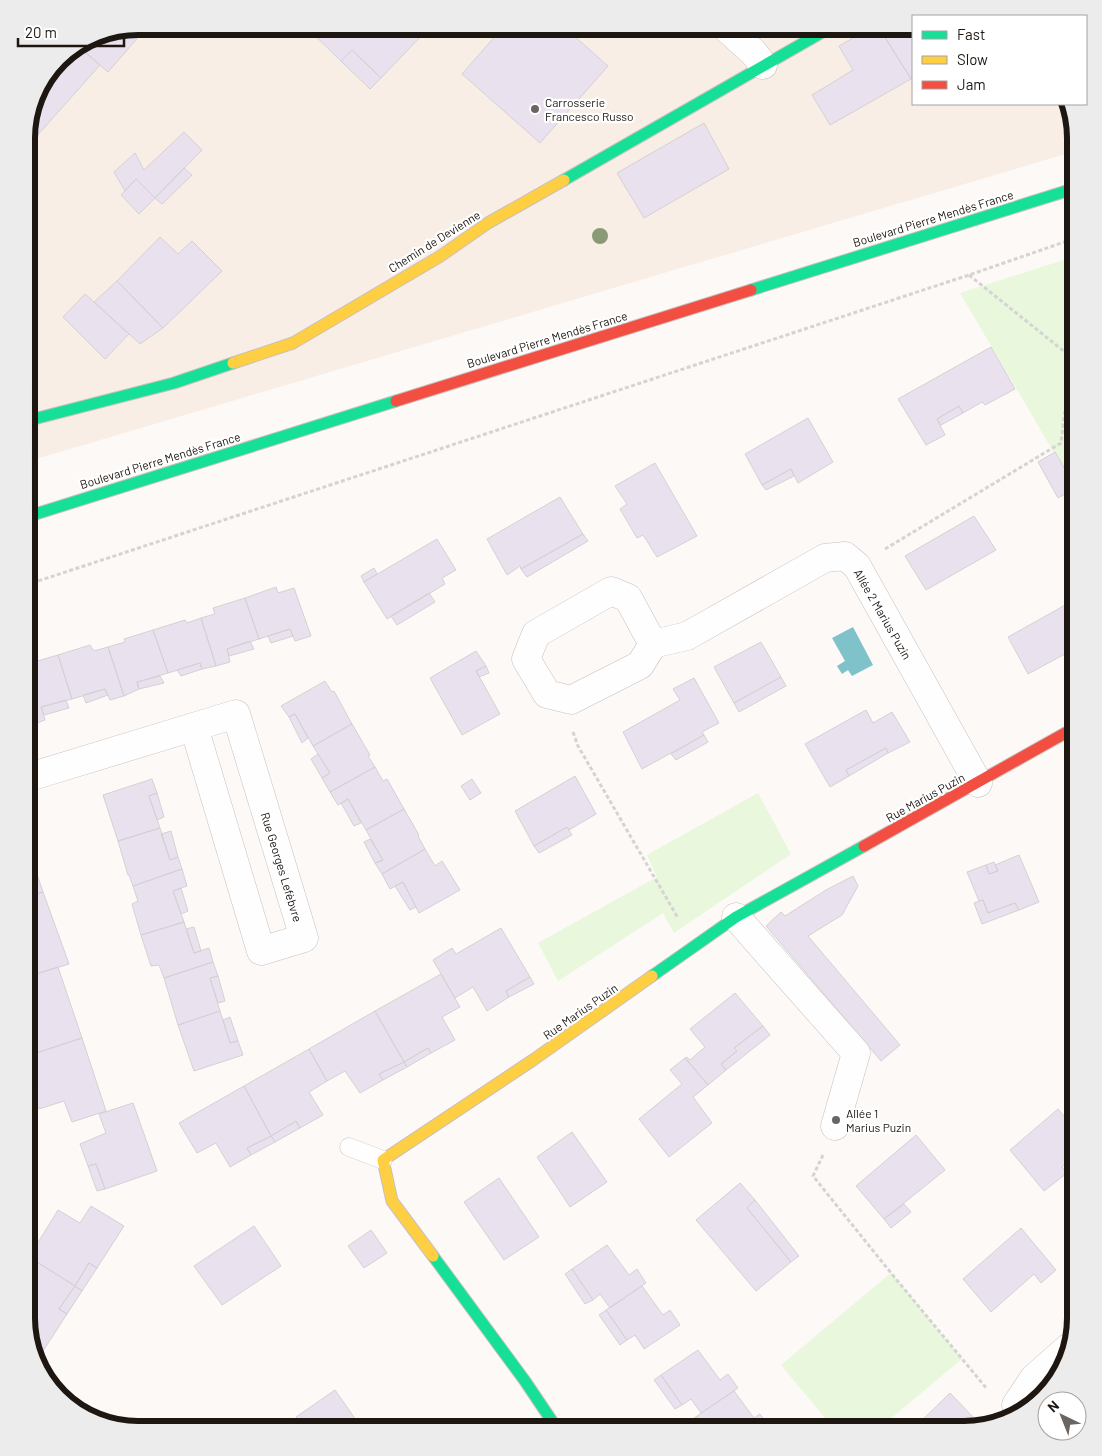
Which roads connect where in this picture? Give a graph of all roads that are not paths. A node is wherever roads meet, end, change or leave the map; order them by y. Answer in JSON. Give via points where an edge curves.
{"nodes":[{"id":1,"x":734,"y":35,"type":"edge"},
{"id":2,"x":817,"y":35,"type":"edge"},
{"id":3,"x":763,"y":65,"type":"junction"},
{"id":4,"x":1067,"y":191,"type":"edge"},
{"id":5,"x":35,"y":419,"type":"edge"},
{"id":6,"x":35,"y":513,"type":"edge"},
{"id":7,"x":653,"y":644,"type":"junction"},
{"id":8,"x":194,"y":728,"type":"junction"},
{"id":9,"x":1067,"y":732,"type":"edge"},
{"id":10,"x":35,"y":775,"type":"edge"},
{"id":11,"x":978,"y":783,"type":"junction"},
{"id":12,"x":736,"y":917,"type":"junction"},
{"id":13,"x":835,"y":1126,"type":"road end"},
{"id":14,"x":349,"y":1147,"type":"dead end"},
{"id":15,"x":384,"y":1160,"type":"junction"},
{"id":16,"x":1060,"y":1355,"type":"edge"},
{"id":17,"x":1022,"y":1403,"type":"edge"},
{"id":18,"x":552,"y":1421,"type":"edge"}],
"edges":[{"from":1,"to":3,"type":"street"},
{"from":2,"to":3,"type":"street","name":"Chemin de Devienne"},
{"from":3,"to":5,"type":"street","name":"Chemin de Devienne","via":[[488,223],[439,257],[293,343],[174,384]]},
{"from":4,"to":6,"type":"street","name":"Boulevard Pierre Mendès France"},
{"from":7,"to":7,"type":"street","via":[[640,665],[571,700],[546,694],[526,659],[536,634],[611,591],[628,598]]},
{"from":7,"to":11,"type":"street","name":"Allée 2 Marius Puzin","via":[[687,636],[826,558],[845,556],[856,566]]},
{"from":8,"to":8,"type":"street","name":"Rue Georges Lefèbvre","via":[[236,714],[304,938],[261,952]]},
{"from":8,"to":10,"type":"street","name":"Rue Georges Lefèbvre"},
{"from":9,"to":11,"type":"street","name":"Rue Marius Puzin"},
{"from":11,"to":12,"type":"street","name":"Rue Marius Puzin"},
{"from":12,"to":13,"type":"street","via":[[856,1053]]},
{"from":12,"to":15,"type":"street","name":"Rue Marius Puzin"},
{"from":14,"to":15,"type":"lane"},
{"from":15,"to":18,"type":"street","via":[[392,1201]]},
{"from":16,"to":17,"type":"street","via":[[1034,1378]]}]}
